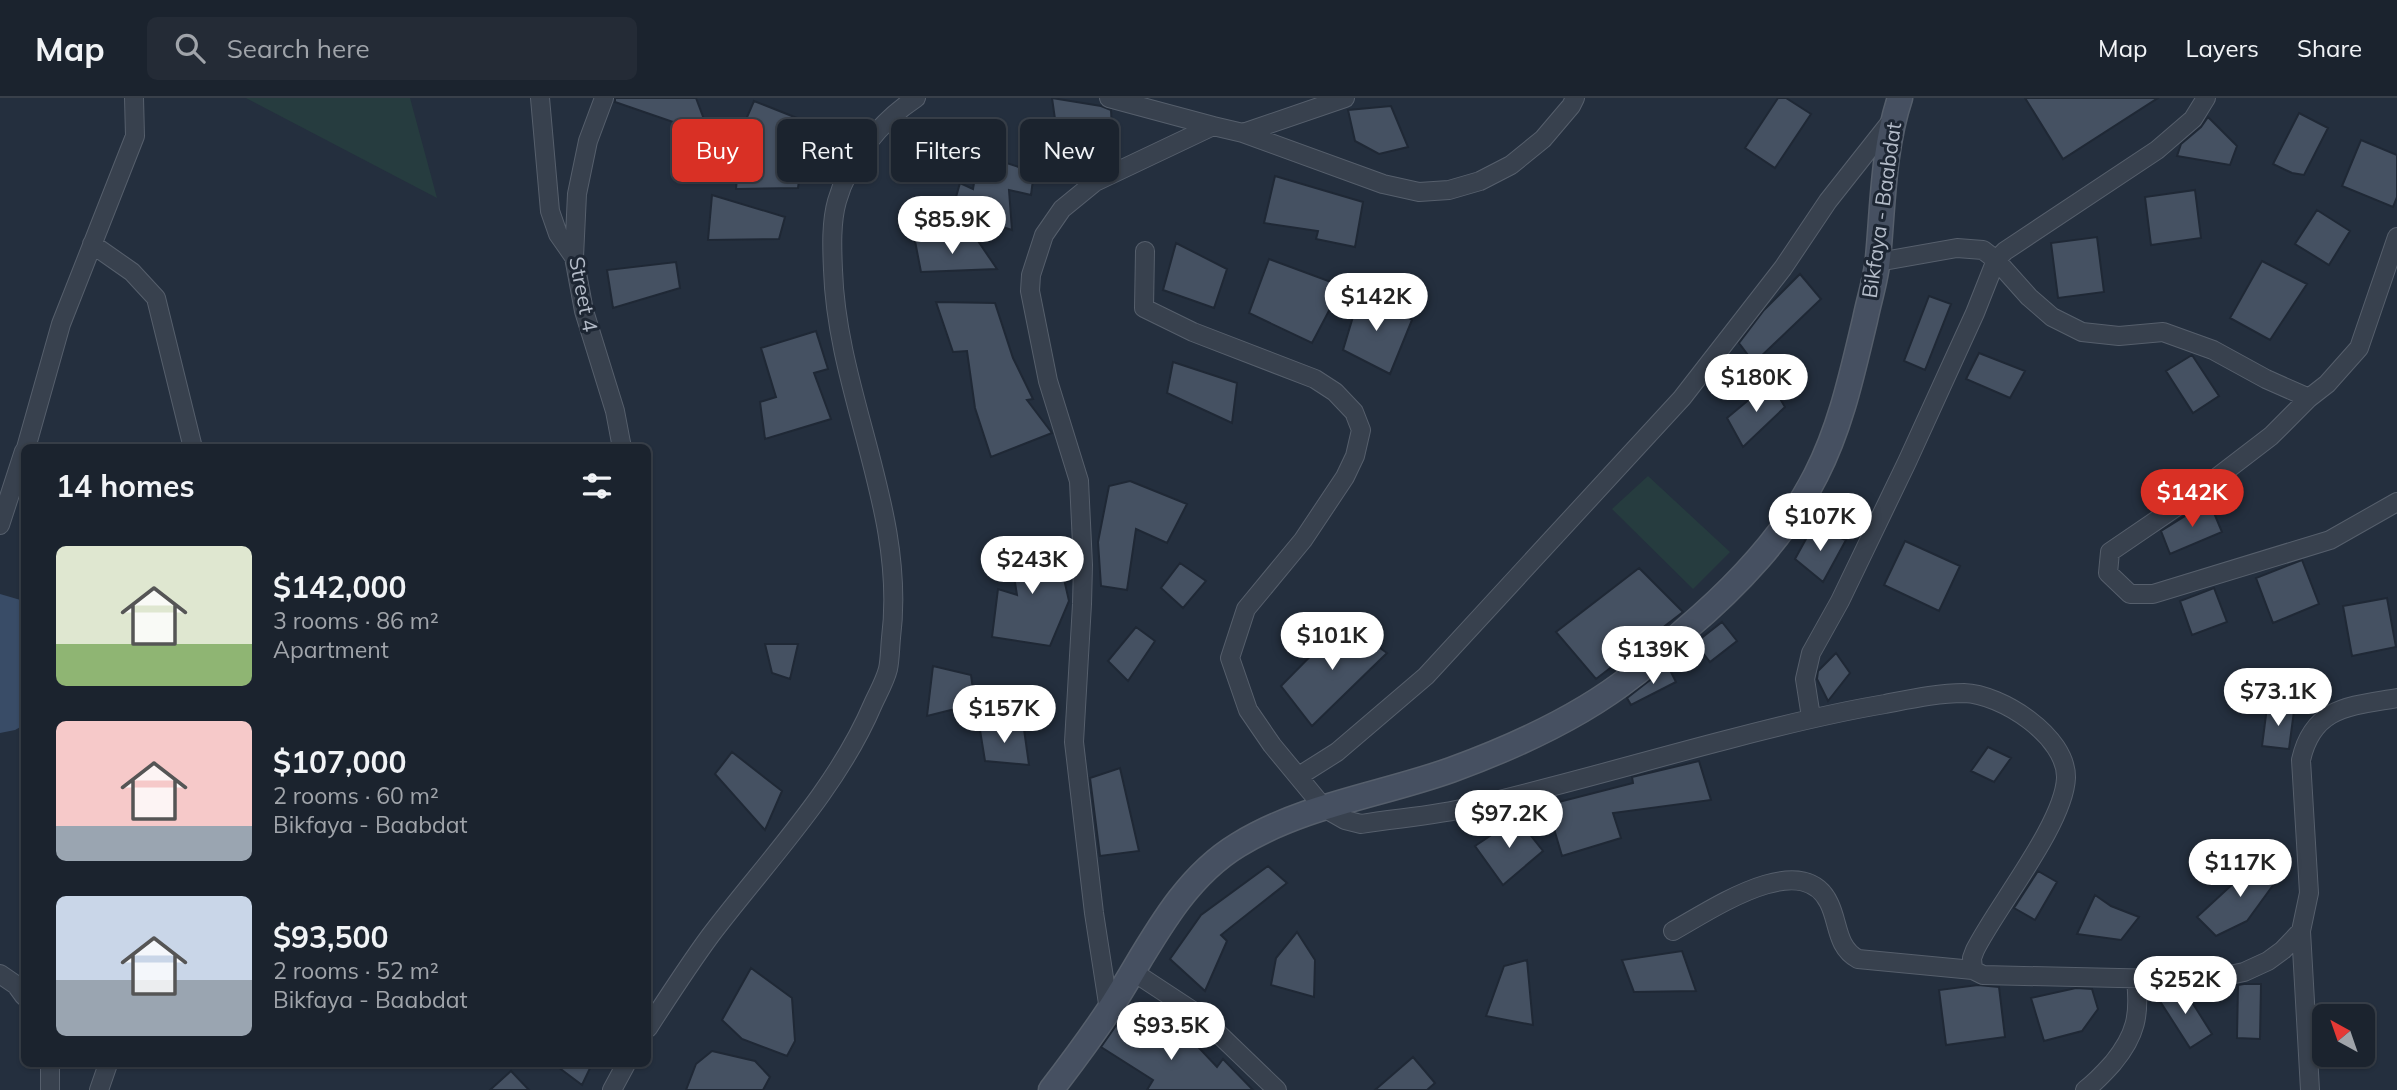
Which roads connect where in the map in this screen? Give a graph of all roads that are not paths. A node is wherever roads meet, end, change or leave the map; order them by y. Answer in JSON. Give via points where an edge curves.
{"nodes":[{"id":1,"x":134,"y":98,"type":"edge"},
{"id":2,"x":540,"y":98,"type":"edge"},
{"id":3,"x":604,"y":98,"type":"edge"},
{"id":4,"x":916,"y":98,"type":"edge"},
{"id":5,"x":1109,"y":98,"type":"edge"},
{"id":6,"x":1345,"y":98,"type":"edge"},
{"id":7,"x":1576,"y":98,"type":"edge"},
{"id":8,"x":2206,"y":98,"type":"edge"},
{"id":9,"x":1896,"y":109,"type":"edge"},
{"id":10,"x":1213,"y":126,"type":"junction"},
{"id":11,"x":1243,"y":133,"type":"junction"},
{"id":12,"x":2397,"y":237,"type":"edge"},
{"id":13,"x":92,"y":244,"type":"junction"},
{"id":14,"x":1145,"y":251,"type":"dead end"},
{"id":15,"x":573,"y":257,"type":"junction"},
{"id":16,"x":1996,"y":260,"type":"junction"},
{"id":17,"x":1878,"y":262,"type":"junction"},
{"id":18,"x":2309,"y":398,"type":"junction"},
{"id":19,"x":27,"y":444,"type":"edge"},
{"id":20,"x":192,"y":444,"type":"edge"},
{"id":21,"x":621,"y":444,"type":"edge"},
{"id":22,"x":21,"y":462,"type":"edge"},
{"id":23,"x":2397,"y":502,"type":"edge"},
{"id":24,"x":0,"y":525,"type":"edge"},
{"id":25,"x":2397,"y":698,"type":"edge"},
{"id":26,"x":1811,"y":717,"type":"junction"},
{"id":27,"x":1299,"y":776,"type":"junction"},
{"id":28,"x":1324,"y":808,"type":"junction"},
{"id":29,"x":2301,"y":931,"type":"junction"},
{"id":30,"x":1672,"y":932,"type":"dead end"},
{"id":31,"x":1973,"y":970,"type":"junction"},
{"id":32,"x":1132,"y":971,"type":"junction"},
{"id":33,"x":0,"y":974,"type":"edge"},
{"id":34,"x":2136,"y":980,"type":"junction"},
{"id":35,"x":21,"y":992,"type":"edge"},
{"id":36,"x":1109,"y":1010,"type":"junction"},
{"id":37,"x":651,"y":1024,"type":"edge"},
{"id":38,"x":50,"y":1067,"type":"edge"},
{"id":39,"x":107,"y":1067,"type":"edge"},
{"id":40,"x":624,"y":1067,"type":"edge"},
{"id":41,"x":50,"y":1090,"type":"edge"},
{"id":42,"x":99,"y":1090,"type":"edge"},
{"id":43,"x":612,"y":1090,"type":"edge"},
{"id":44,"x":1051,"y":1090,"type":"edge"},
{"id":45,"x":1277,"y":1090,"type":"edge"},
{"id":46,"x":2085,"y":1090,"type":"edge"},
{"id":47,"x":2310,"y":1090,"type":"edge"}],
"edges":[{"from":1,"to":13,"type":"street","via":[[135,136]]},
{"from":2,"to":15,"type":"street","via":[[550,211]]},
{"from":3,"to":15,"type":"street","name":"Street 4","via":[[577,194]]},
{"from":4,"to":37,"type":"street","via":[[872,138],[851,169],[837,202],[832,248],[842,349],[873,463],[891,554],[894,617],[887,670],[838,769],[711,935]]},
{"from":5,"to":10,"type":"street"},
{"from":6,"to":11,"type":"street"},
{"from":7,"to":11,"type":"street","via":[[1543,139],[1511,165],[1449,190],[1419,192],[1383,184]]},
{"from":8,"to":16,"type":"street","via":[[2193,119],[2157,150]]},
{"from":9,"to":17,"type":"main road","name":"Bikfaya - Baabdat"},
{"from":9,"to":27,"type":"street","via":[[1783,268],[1682,398],[1426,676],[1337,752]]},
{"from":10,"to":11,"type":"street"},
{"from":10,"to":36,"type":"street","via":[[1121,168],[1079,194],[1044,235],[1031,275],[1030,292],[1048,381],[1079,481],[1083,565],[1074,742]]},
{"from":12,"to":18,"type":"street","via":[[2359,348]]},
{"from":13,"to":19,"type":"street","via":[[61,324]]},
{"from":13,"to":20,"type":"street","via":[[132,272],[156,298]]},
{"from":14,"to":27,"type":"street","via":[[1144,308],[1315,379],[1346,402],[1359,422],[1357,448],[1345,477],[1303,540],[1246,609],[1230,658],[1248,710]]},
{"from":15,"to":21,"type":"street","name":"Street 4"},
{"from":16,"to":17,"type":"street","via":[[1983,250],[1957,248]]},
{"from":16,"to":18,"type":"street","via":[[2052,317],[2082,332],[2119,336],[2163,332],[2213,350]]},
{"from":16,"to":26,"type":"street","via":[[1907,461],[1811,653],[1805,679]]},
{"from":17,"to":28,"type":"main road","name":"Bikfaya - Baabdat","via":[[1842,413],[1815,477],[1774,539],[1712,608],[1632,676],[1559,723],[1450,770]]},
{"from":18,"to":23,"type":"street","via":[[2272,436],[2110,552],[2108,573],[2115,582],[2130,594],[2153,594],[2330,540]]},
{"from":22,"to":24,"type":"street"},
{"from":25,"to":29,"type":"street","via":[[2333,712],[2322,718],[2304,744],[2301,779],[2309,893]]},
{"from":26,"to":28,"type":"street","via":[[1468,808],[1361,824]]},
{"from":26,"to":31,"type":"street","via":[[1966,693],[1989,698],[2023,715],[2060,756],[2066,777],[2059,804],[1984,932],[1972,958]]},
{"from":27,"to":28,"type":"street"},
{"from":28,"to":32,"type":"main road","name":"Bikfaya - Baabdat","via":[[1238,845],[1216,862],[1188,889]]},
{"from":29,"to":34,"type":"street","via":[[2268,961],[2244,972],[2206,980]]},
{"from":29,"to":47,"type":"street"},
{"from":30,"to":31,"type":"street","via":[[1767,884],[1810,881],[1829,903],[1844,948],[1857,959]]},
{"from":31,"to":34,"type":"street","via":[[1983,975]]},
{"from":32,"to":36,"type":"main road","name":"Bikfaya - Baabdat"},
{"from":32,"to":45,"type":"street","via":[[1199,1015]]},
{"from":33,"to":35,"type":"street"},
{"from":34,"to":46,"type":"street","via":[[2139,1002],[2127,1045]]},
{"from":36,"to":44,"type":"main road","name":"Bikfaya - Baabdat"},
{"from":38,"to":41,"type":"street"},
{"from":39,"to":42,"type":"street"},
{"from":40,"to":43,"type":"street"}]}
